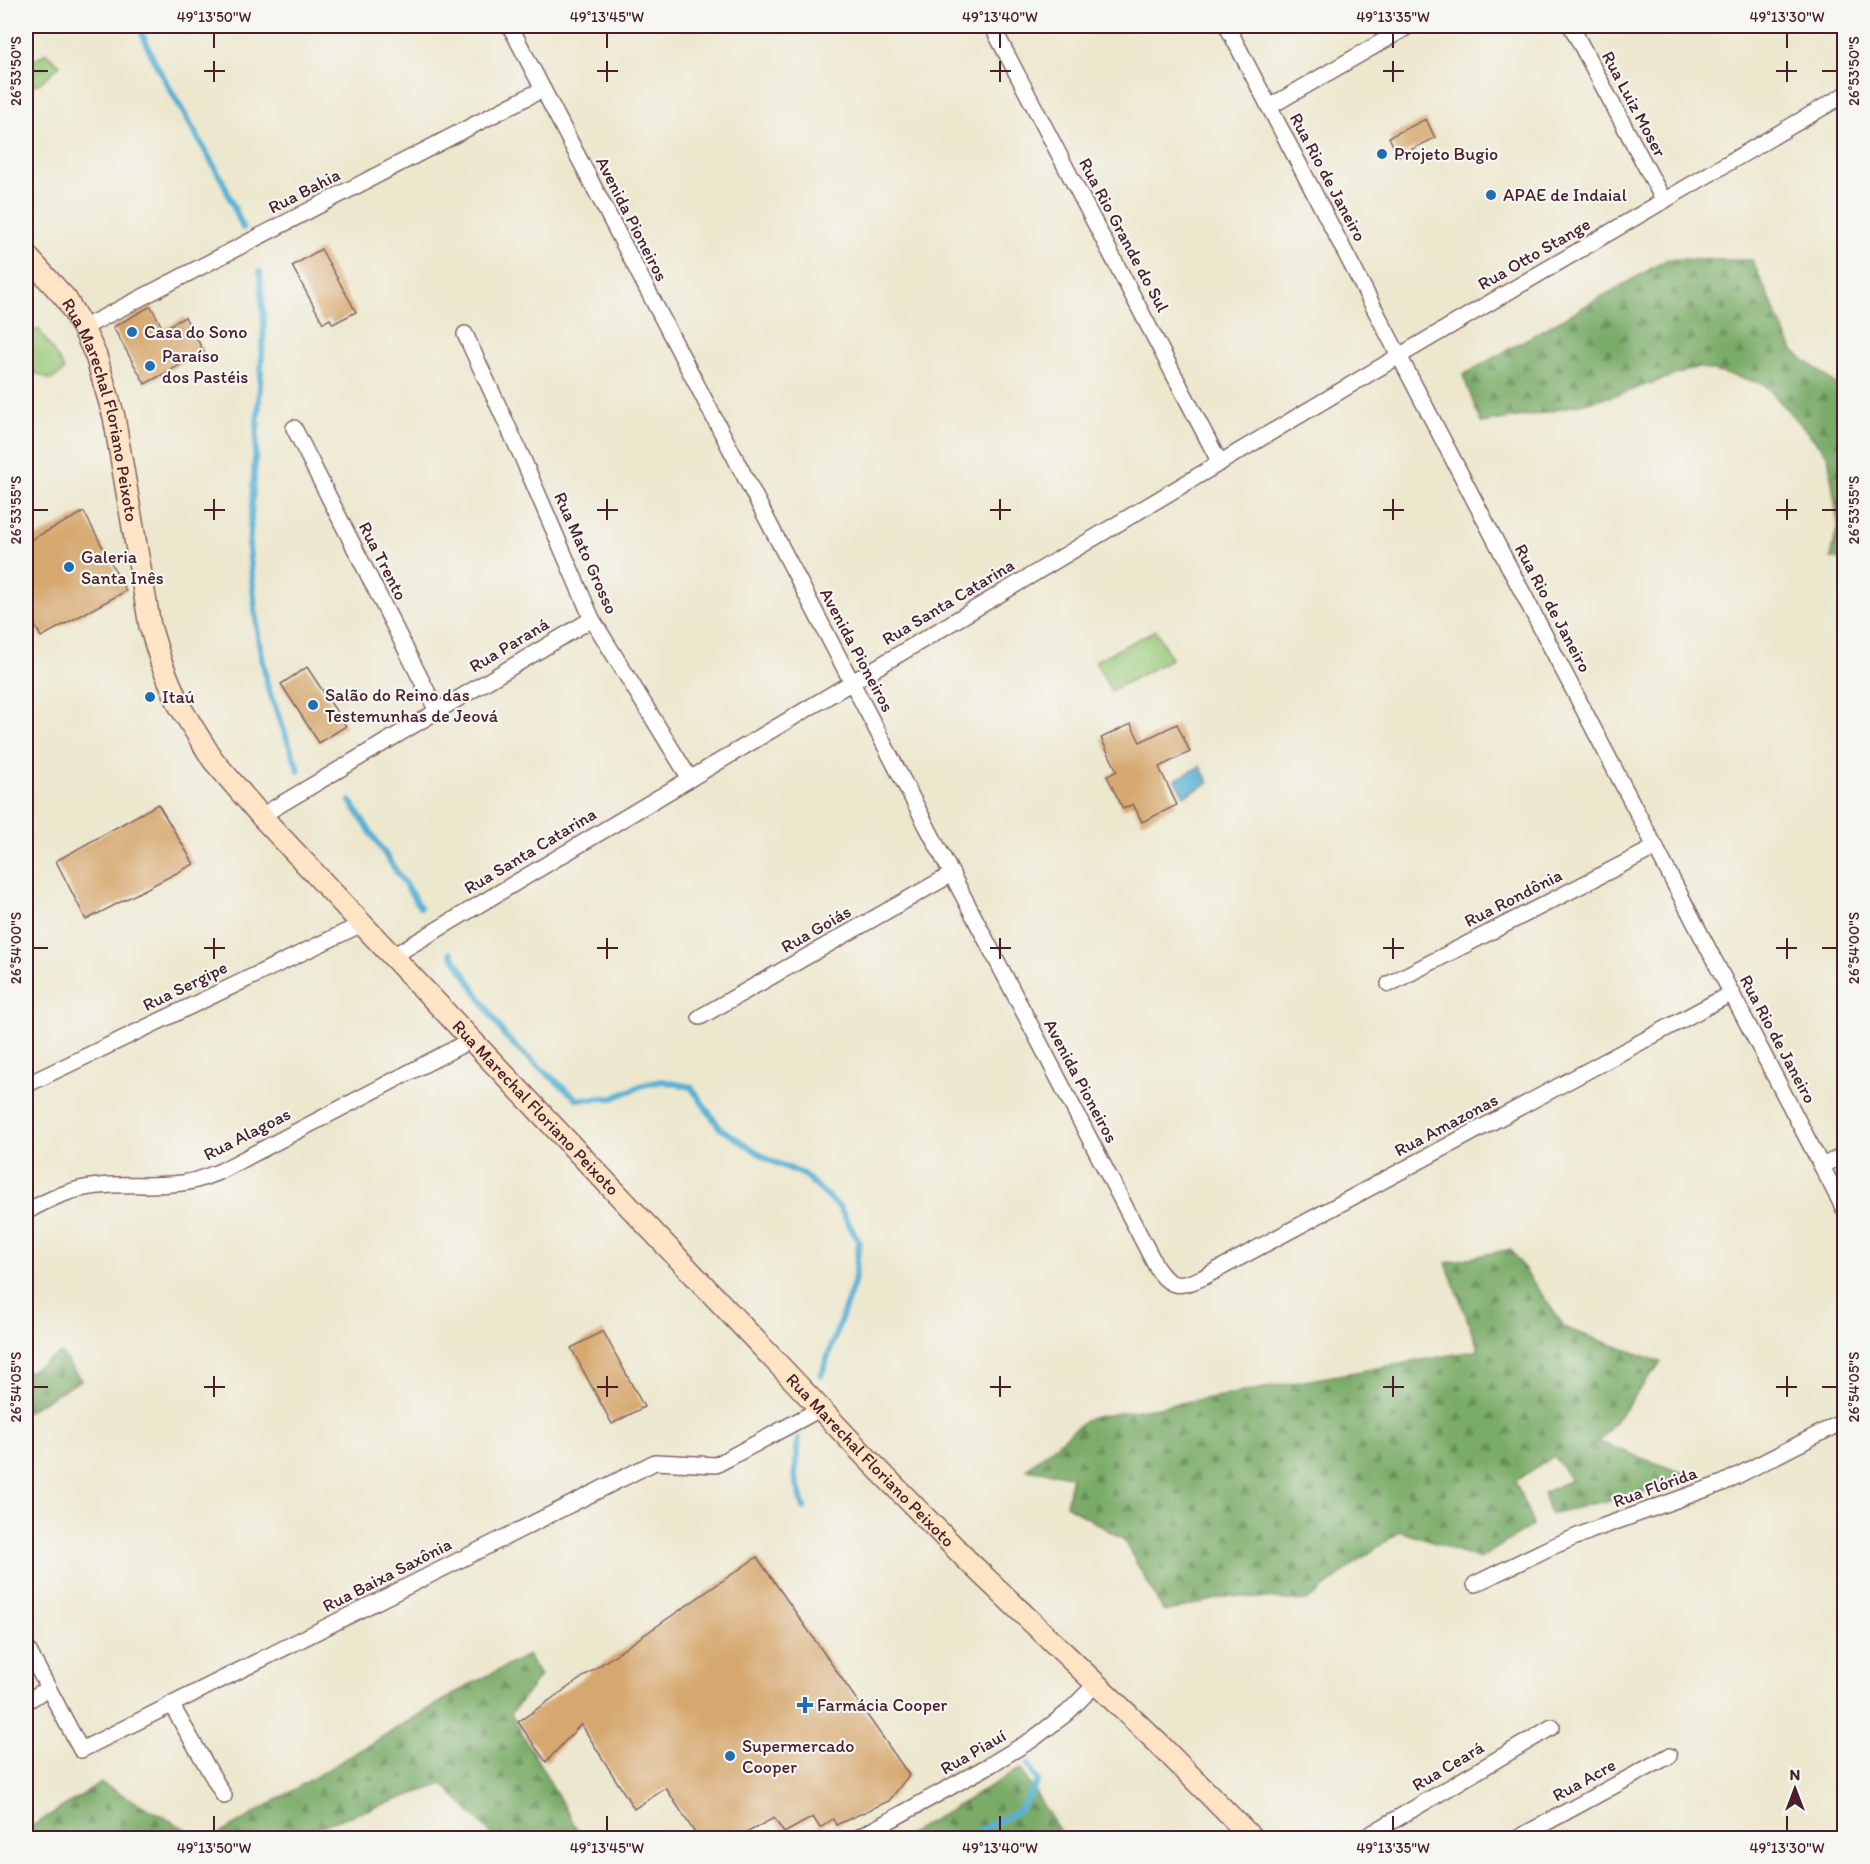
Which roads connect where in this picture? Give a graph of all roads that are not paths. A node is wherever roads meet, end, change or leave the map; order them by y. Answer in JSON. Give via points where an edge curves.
{"nodes":[{"id":1,"x":510,"y":26,"type":"edge"},
{"id":2,"x":992,"y":26,"type":"edge"},
{"id":3,"x":1227,"y":26,"type":"edge"},
{"id":4,"x":1409,"y":26,"type":"edge"},
{"id":5,"x":1571,"y":26,"type":"edge"},
{"id":6,"x":543,"y":90,"type":"junction"},
{"id":7,"x":1845,"y":95,"type":"edge"},
{"id":8,"x":1269,"y":107,"type":"junction"},
{"id":9,"x":1664,"y":201,"type":"junction"},
{"id":10,"x":26,"y":255,"type":"edge"},
{"id":11,"x":83,"y":328,"type":"junction"},
{"id":12,"x":465,"y":334,"type":"dead end"},
{"id":13,"x":1399,"y":356,"type":"junction"},
{"id":14,"x":294,"y":428,"type":"dead end"},
{"id":15,"x":1220,"y":463,"type":"junction"},
{"id":16,"x":592,"y":619,"type":"junction"},
{"id":17,"x":852,"y":682,"type":"junction"},
{"id":18,"x":437,"y":711,"type":"junction"},
{"id":19,"x":690,"y":779,"type":"junction"},
{"id":20,"x":261,"y":816,"type":"junction"},
{"id":21,"x":1656,"y":847,"type":"junction"},
{"id":22,"x":952,"y":874,"type":"junction"},
{"id":23,"x":362,"y":924,"type":"junction"},
{"id":24,"x":393,"y":956,"type":"junction"},
{"id":25,"x":1389,"y":984,"type":"dead end"},
{"id":26,"x":1732,"y":993,"type":"junction"},
{"id":27,"x":700,"y":1017,"type":"dead end"},
{"id":28,"x":471,"y":1040,"type":"junction"},
{"id":29,"x":26,"y":1085,"type":"edge"},
{"id":30,"x":1845,"y":1155,"type":"edge"},
{"id":31,"x":1822,"y":1166,"type":"junction"},
{"id":32,"x":1845,"y":1209,"type":"edge"},
{"id":33,"x":26,"y":1212,"type":"edge"},
{"id":34,"x":1176,"y":1285,"type":"joint"},
{"id":35,"x":820,"y":1409,"type":"junction"},
{"id":36,"x":1845,"y":1421,"type":"edge"},
{"id":37,"x":1475,"y":1584,"type":"dead end"},
{"id":38,"x":26,"y":1646,"type":"edge"},
{"id":39,"x":1096,"y":1684,"type":"junction"},
{"id":40,"x":48,"y":1688,"type":"junction"},
{"id":41,"x":26,"y":1702,"type":"edge"},
{"id":42,"x":171,"y":1704,"type":"junction"},
{"id":43,"x":1552,"y":1726,"type":"dead end"},
{"id":44,"x":1669,"y":1756,"type":"dead end"},
{"id":45,"x":224,"y":1796,"type":"dead end"},
{"id":46,"x":858,"y":1839,"type":"edge"},
{"id":47,"x":1252,"y":1839,"type":"edge"},
{"id":48,"x":1364,"y":1839,"type":"edge"},
{"id":49,"x":1518,"y":1839,"type":"edge"}],
"edges":[{"from":1,"to":6,"type":"street","name":"Avenida Pioneiros"},
{"from":2,"to":15,"type":"street","name":"Rua Rio Grande do Sul"},
{"from":3,"to":8,"type":"street","name":"Rua Rio de Janeiro"},
{"from":4,"to":8,"type":"street"},
{"from":5,"to":9,"type":"street","name":"Rua Luiz Moser"},
{"from":6,"to":11,"type":"street","name":"Rua Bahia"},
{"from":6,"to":17,"type":"street","name":"Avenida Pioneiros"},
{"from":7,"to":9,"type":"street","name":"Rua Otto Stange"},
{"from":8,"to":13,"type":"street","name":"Rua Rio de Janeiro"},
{"from":9,"to":13,"type":"street","name":"Rua Otto Stange"},
{"from":10,"to":11,"type":"main road","name":"Rua Marechal Floriano Peixoto","via":[[66,299]]},
{"from":11,"to":20,"type":"main road","name":"Rua Marechal Floriano Peixoto","via":[[96,356],[114,417],[150,626],[161,662],[200,741]]},
{"from":12,"to":16,"type":"street","name":"Rua Mato Grosso"},
{"from":13,"to":15,"type":"street","name":"Rua Santa Catarina"},
{"from":13,"to":21,"type":"street","name":"Rua Rio de Janeiro"},
{"from":14,"to":18,"type":"street","name":"Rua Trento"},
{"from":15,"to":17,"type":"street","name":"Rua Santa Catarina"},
{"from":16,"to":18,"type":"street","name":"Rua Paraná"},
{"from":16,"to":19,"type":"street","name":"Rua Mato Grosso"},
{"from":17,"to":19,"type":"street","name":"Rua Santa Catarina"},
{"from":17,"to":22,"type":"street","name":"Avenida Pioneiros"},
{"from":18,"to":20,"type":"street","name":"Rua Paraná"},
{"from":19,"to":24,"type":"street","name":"Rua Santa Catarina"},
{"from":20,"to":23,"type":"main road","name":"Rua Marechal Floriano Peixoto"},
{"from":21,"to":25,"type":"street","name":"Rua Rondônia"},
{"from":21,"to":26,"type":"street","name":"Rua Rio de Janeiro"},
{"from":22,"to":27,"type":"street","name":"Rua Goiás"},
{"from":22,"to":34,"type":"street","name":"Avenida Pioneiros","via":[[1158,1270],[1165,1281]]},
{"from":23,"to":24,"type":"main road","name":"Rua Marechal Floriano Peixoto"},
{"from":23,"to":29,"type":"street","name":"Rua Sergipe"},
{"from":24,"to":28,"type":"main road","name":"Rua Marechal Floriano Peixoto"},
{"from":26,"to":31,"type":"street","name":"Rua Rio de Janeiro"},
{"from":26,"to":34,"type":"street","name":"Rua Amazonas","via":[[1202,1278]]},
{"from":28,"to":33,"type":"street","name":"Rua Alagoas","via":[[201,1179],[99,1185],[54,1197]]},
{"from":28,"to":35,"type":"main road","name":"Rua Marechal Floriano Peixoto"},
{"from":30,"to":31,"type":"street"},
{"from":31,"to":32,"type":"street","name":"Rua Rio de Janeiro"},
{"from":35,"to":39,"type":"main road","name":"Rua Marechal Floriano Peixoto","via":[[966,1559]]},
{"from":35,"to":42,"type":"street","name":"Rua Baixa Saxônia","via":[[716,1465],[655,1462]]},
{"from":36,"to":37,"type":"street","name":"Rua Flórida","via":[[1723,1483],[1590,1531]]},
{"from":38,"to":40,"type":"street","name":"Rua Baixa Saxônia"},
{"from":39,"to":46,"type":"street","name":"Rua Piauí","via":[[1033,1739]]},
{"from":39,"to":47,"type":"main road","name":"Rua Marechal Floriano Peixoto"},
{"from":40,"to":41,"type":"street"},
{"from":40,"to":42,"type":"street","name":"Rua Baixa Saxônia","via":[[81,1750]]},
{"from":42,"to":45,"type":"street"},
{"from":43,"to":48,"type":"street","name":"Rua Ceará"},
{"from":44,"to":49,"type":"street","name":"Rua Acre"}]}
